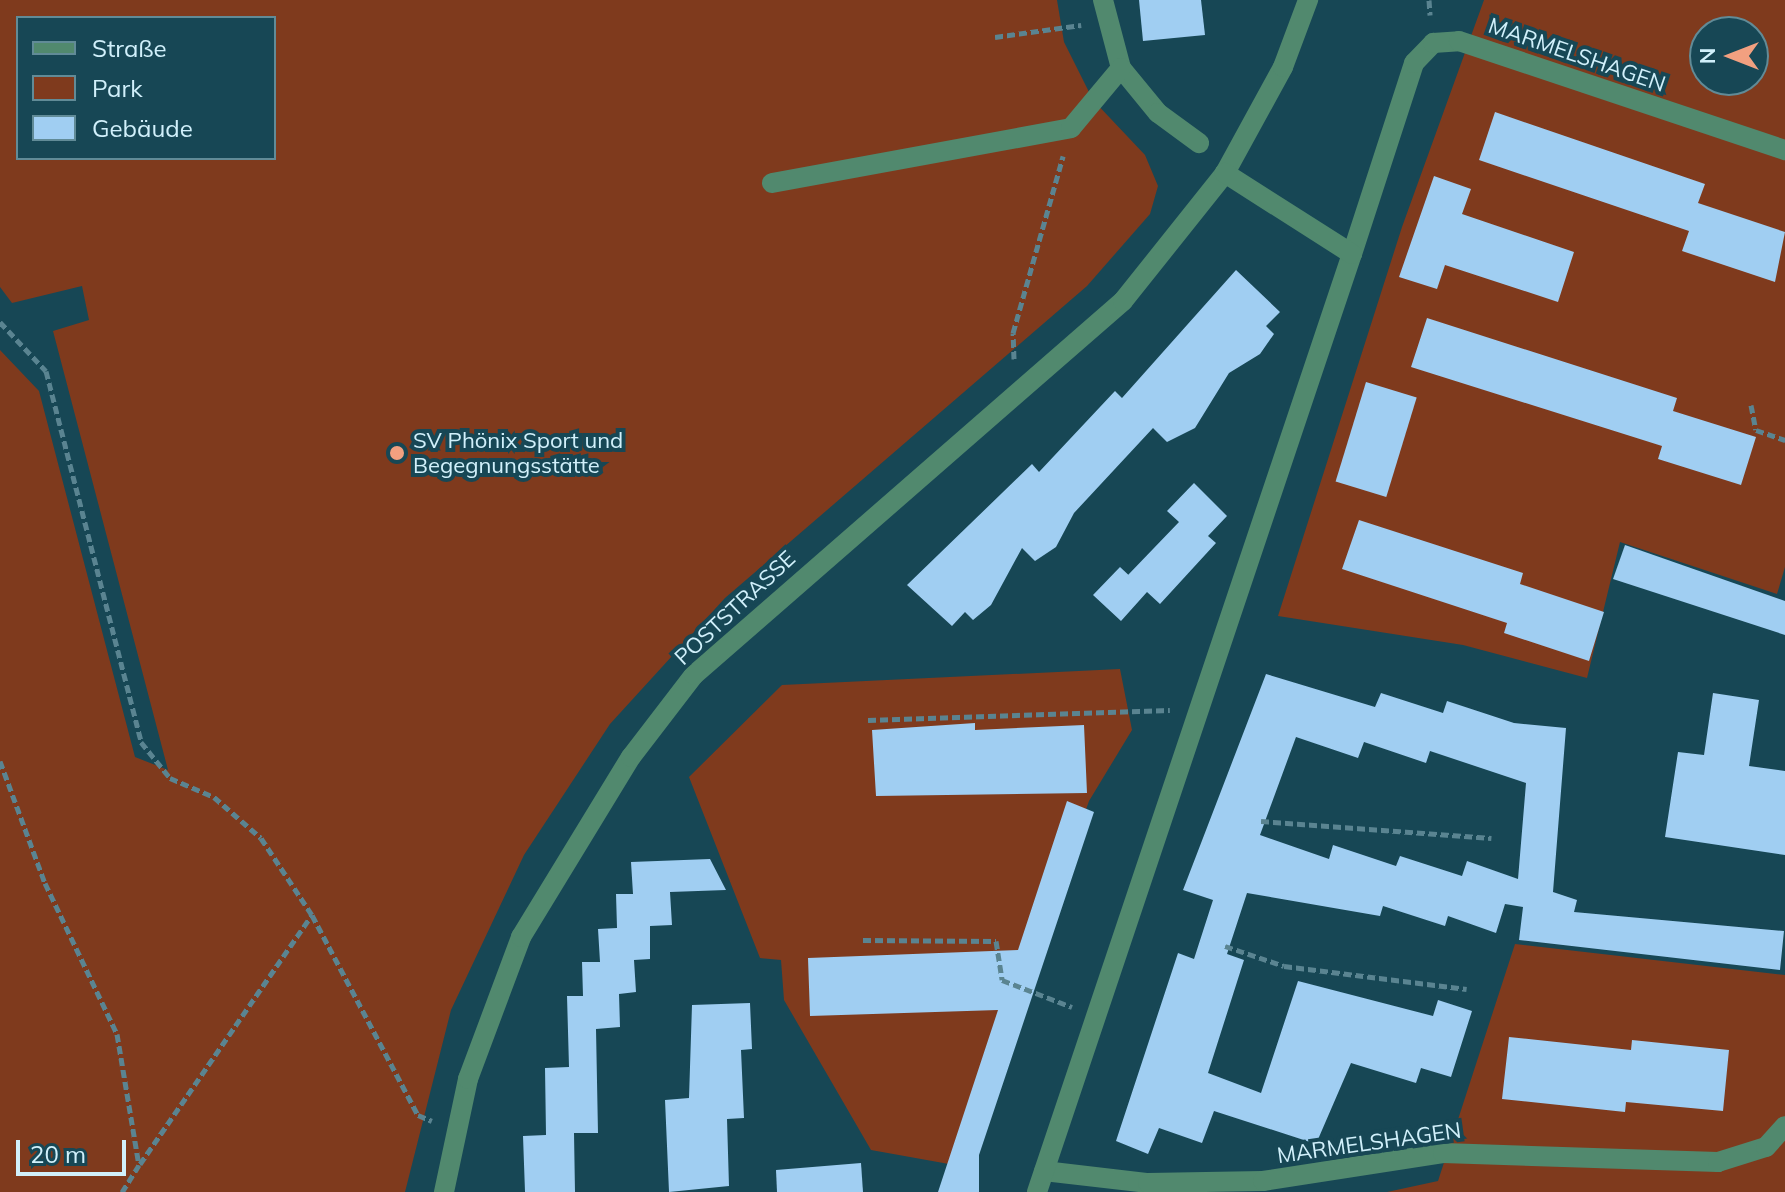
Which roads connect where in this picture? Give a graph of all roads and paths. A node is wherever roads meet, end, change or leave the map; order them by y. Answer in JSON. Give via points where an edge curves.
{"nodes":[{"id":1,"x":1308,"y":0,"type":"edge"},
{"id":2,"x":1104,"y":10,"type":"edge"},
{"id":3,"x":995,"y":37,"type":"dead end"},
{"id":4,"x":1121,"y":68,"type":"junction"},
{"id":5,"x":1071,"y":128,"type":"junction"},
{"id":6,"x":1199,"y":143,"type":"dead end"},
{"id":7,"x":1785,"y":150,"type":"edge"},
{"id":8,"x":1225,"y":173,"type":"junction"},
{"id":9,"x":772,"y":183,"type":"dead end"},
{"id":10,"x":1352,"y":254,"type":"junction"},
{"id":11,"x":0,"y":322,"type":"edge"},
{"id":12,"x":1014,"y":400,"type":"junction"},
{"id":13,"x":1751,"y":405,"type":"dead end"},
{"id":14,"x":1785,"y":440,"type":"edge"},
{"id":15,"x":1197,"y":715,"type":"junction"},
{"id":16,"x":868,"y":720,"type":"dead end"},
{"id":17,"x":0,"y":761,"type":"edge"},
{"id":18,"x":1261,"y":821,"type":"dead end"},
{"id":19,"x":1491,"y":838,"type":"dead end"},
{"id":20,"x":312,"y":915,"type":"junction"},
{"id":21,"x":863,"y":940,"type":"dead end"},
{"id":22,"x":1225,"y":946,"type":"dead end"},
{"id":23,"x":1467,"y":989,"type":"dead end"},
{"id":24,"x":1096,"y":1016,"type":"junction"},
{"id":25,"x":1785,"y":1126,"type":"edge"},
{"id":26,"x":454,"y":1132,"type":"junction"},
{"id":27,"x":139,"y":1165,"type":"junction"},
{"id":28,"x":1044,"y":1171,"type":"junction"},
{"id":29,"x":122,"y":1192,"type":"edge"},
{"id":30,"x":444,"y":1192,"type":"edge"},
{"id":31,"x":1037,"y":1192,"type":"edge"}],
"edges":[{"from":1,"to":8,"type":"street","name":"POSTSTRASSE","via":[[1283,67]]},
{"from":2,"to":3,"type":"path"},
{"from":2,"to":4,"type":"street"},
{"from":4,"to":5,"type":"street"},
{"from":4,"to":6,"type":"street","via":[[1158,113]]},
{"from":5,"to":9,"type":"street"},
{"from":5,"to":12,"type":"path","via":[[1013,333]]},
{"from":7,"to":10,"type":"street","name":"MARMELSHAGEN","via":[[1459,41],[1433,43],[1414,63]]},
{"from":8,"to":10,"type":"street"},
{"from":8,"to":12,"type":"street","name":"POSTSTRASSE","via":[[1123,301]]},
{"from":10,"to":15,"type":"street"},
{"from":11,"to":20,"type":"path","via":[[46,371],[141,742],[170,778],[214,797],[261,838]]},
{"from":12,"to":26,"type":"street","name":"POSTSTRASSE","via":[[694,675],[631,757],[521,937]]},
{"from":13,"to":14,"type":"path","via":[[1756,430]]},
{"from":15,"to":16,"type":"path","via":[[1151,707]]},
{"from":15,"to":24,"type":"street"},
{"from":17,"to":27,"type":"path","via":[[45,883],[117,1034]]},
{"from":18,"to":19,"type":"path"},
{"from":20,"to":26,"type":"path","via":[[418,1115]]},
{"from":20,"to":27,"type":"path"},
{"from":21,"to":24,"type":"path","via":[[996,941],[1002,980]]},
{"from":22,"to":23,"type":"path","via":[[1284,966]]},
{"from":24,"to":28,"type":"street"},
{"from":25,"to":28,"type":"street","name":"MARMELSHAGEN","via":[[1766,1147],[1718,1162],[1443,1153],[1284,1179],[1205,1182]]},
{"from":26,"to":30,"type":"street","name":"POSTSTRASSE"},
{"from":27,"to":29,"type":"path"},
{"from":28,"to":31,"type":"street"}]}
